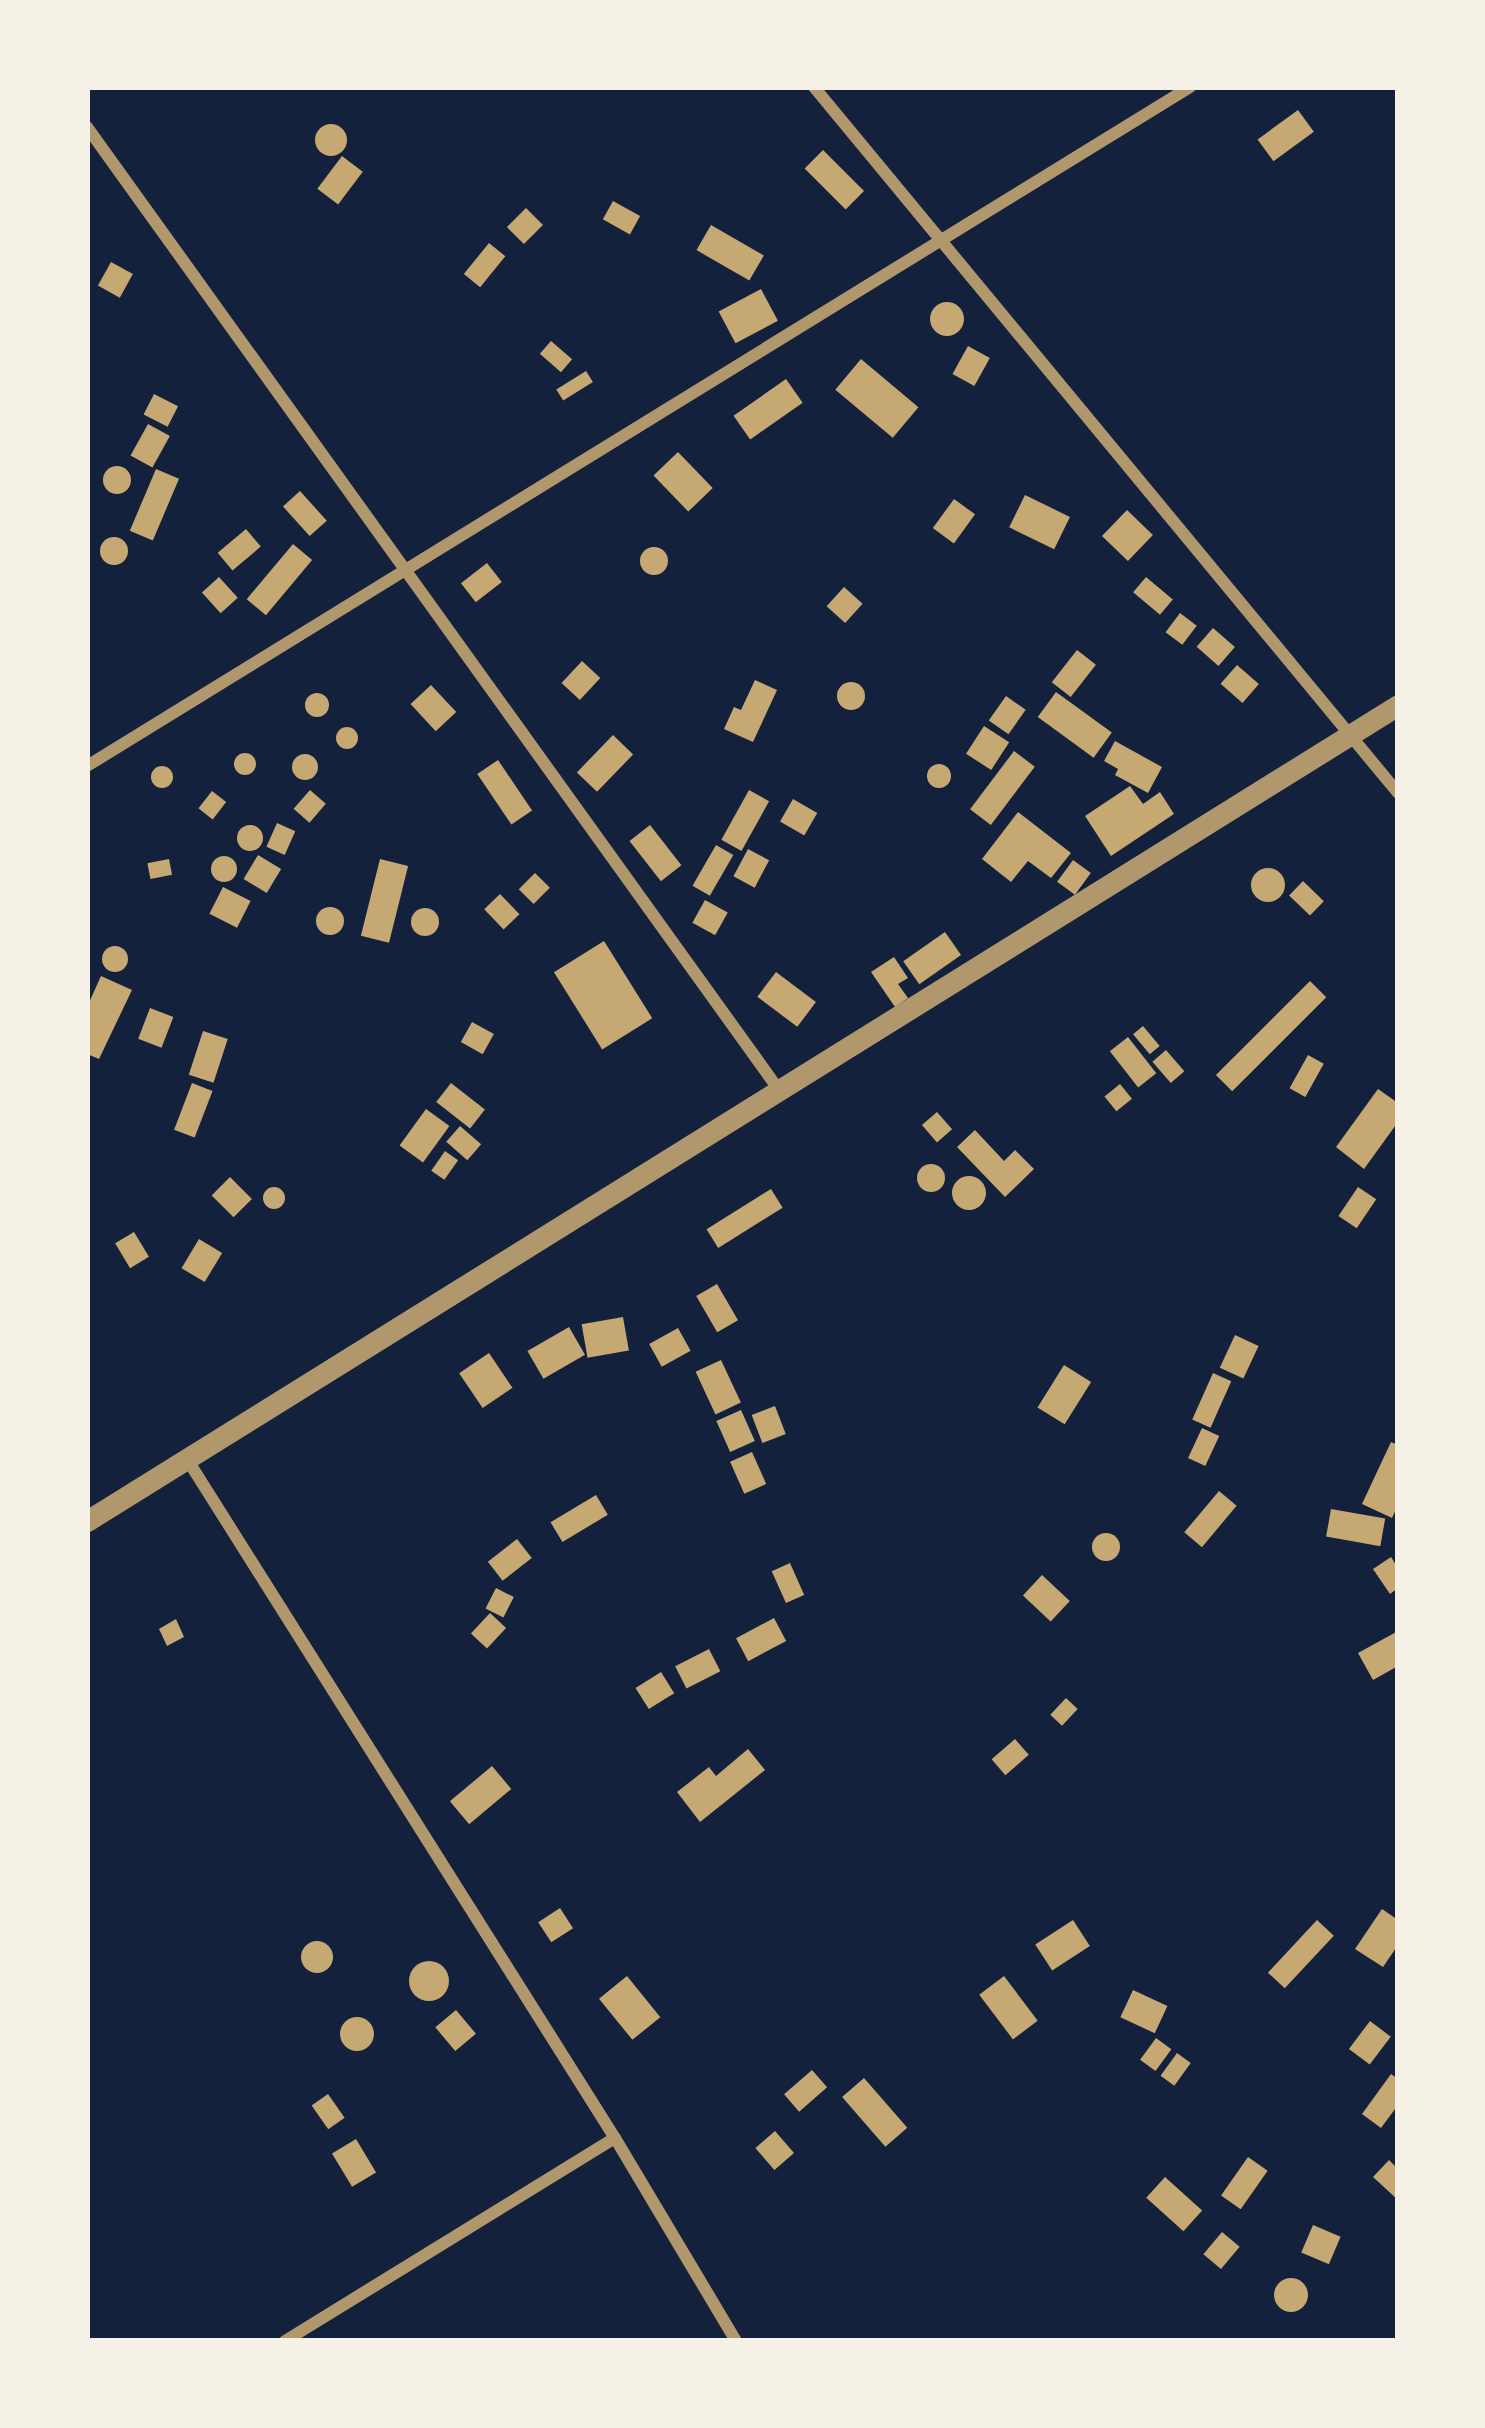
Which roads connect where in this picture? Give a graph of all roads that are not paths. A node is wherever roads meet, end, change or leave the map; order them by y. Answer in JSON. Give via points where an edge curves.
{"nodes":[{"id":1,"x":814,"y":87,"type":"edge"},
{"id":2,"x":1190,"y":87,"type":"edge"},
{"id":3,"x":87,"y":127,"type":"edge"},
{"id":4,"x":942,"y":239,"type":"junction"},
{"id":5,"x":404,"y":567,"type":"junction"},
{"id":6,"x":1398,"y":705,"type":"edge"},
{"id":7,"x":1349,"y":735,"type":"junction"},
{"id":8,"x":87,"y":766,"type":"edge"},
{"id":9,"x":1398,"y":793,"type":"edge"},
{"id":10,"x":779,"y":1090,"type":"junction"},
{"id":11,"x":187,"y":1460,"type":"junction"},
{"id":12,"x":87,"y":1522,"type":"edge"},
{"id":13,"x":615,"y":2138,"type":"junction"},
{"id":14,"x":286,"y":2341,"type":"edge"},
{"id":15,"x":736,"y":2341,"type":"edge"}],
"edges":[{"from":1,"to":4,"type":"street"},
{"from":2,"to":4,"type":"street"},
{"from":3,"to":5,"type":"street"},
{"from":4,"to":5,"type":"street"},
{"from":4,"to":7,"type":"street"},
{"from":5,"to":8,"type":"street"},
{"from":5,"to":10,"type":"street"},
{"from":6,"to":7,"type":"street"},
{"from":7,"to":9,"type":"street"},
{"from":7,"to":10,"type":"street"},
{"from":10,"to":11,"type":"street"},
{"from":11,"to":12,"type":"street"},
{"from":11,"to":13,"type":"street"},
{"from":13,"to":14,"type":"street"},
{"from":13,"to":15,"type":"street"}]}
